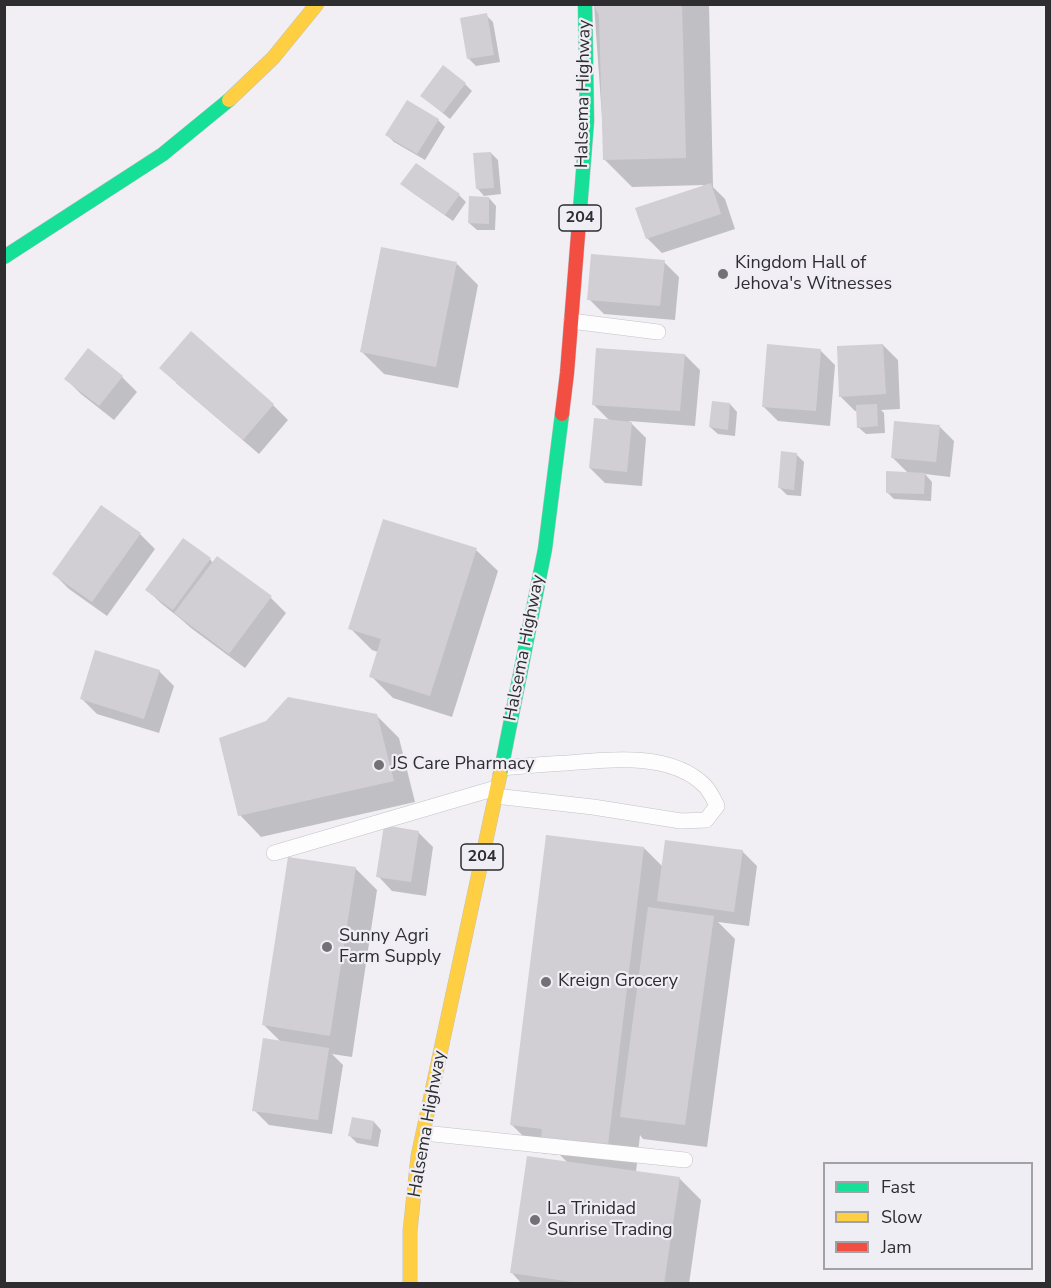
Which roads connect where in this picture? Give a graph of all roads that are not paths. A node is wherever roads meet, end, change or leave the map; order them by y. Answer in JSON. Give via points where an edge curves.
{"nodes":[{"id":1,"x":317,"y":4,"type":"edge"},
{"id":2,"x":585,"y":4,"type":"edge"},
{"id":3,"x":4,"y":257,"type":"edge"},
{"id":4,"x":571,"y":321,"type":"junction"},
{"id":5,"x":658,"y":332,"type":"dead end"},
{"id":6,"x":502,"y":768,"type":"junction"},
{"id":7,"x":496,"y":792,"type":"junction"},
{"id":8,"x":274,"y":853,"type":"dead end"},
{"id":9,"x":424,"y":1133,"type":"junction"},
{"id":10,"x":685,"y":1160,"type":"dead end"},
{"id":11,"x":410,"y":1284,"type":"edge"}],
"edges":[{"from":1,"to":3,"type":"main road","via":[[273,58],[222,107],[163,154]]},
{"from":2,"to":4,"type":"main road","name":"Halsema Highway","number":"204","via":[[587,121]]},
{"from":4,"to":5,"type":"lane"},
{"from":4,"to":6,"type":"main road","name":"Halsema Highway","number":"204","via":[[545,549]]},
{"from":6,"to":7,"type":"main road","name":"Halsema Highway","number":"204"},
{"from":6,"to":7,"type":"lane","via":[[611,759],[648,761],[691,776],[707,787],[717,806],[706,820],[681,821]]},
{"from":7,"to":8,"type":"lane"},
{"from":7,"to":9,"type":"main road","name":"Halsema Highway","number":"204"},
{"from":9,"to":10,"type":"lane"},
{"from":9,"to":11,"type":"main road","name":"Halsema Highway","number":"204","via":[[410,1231]]}]}
